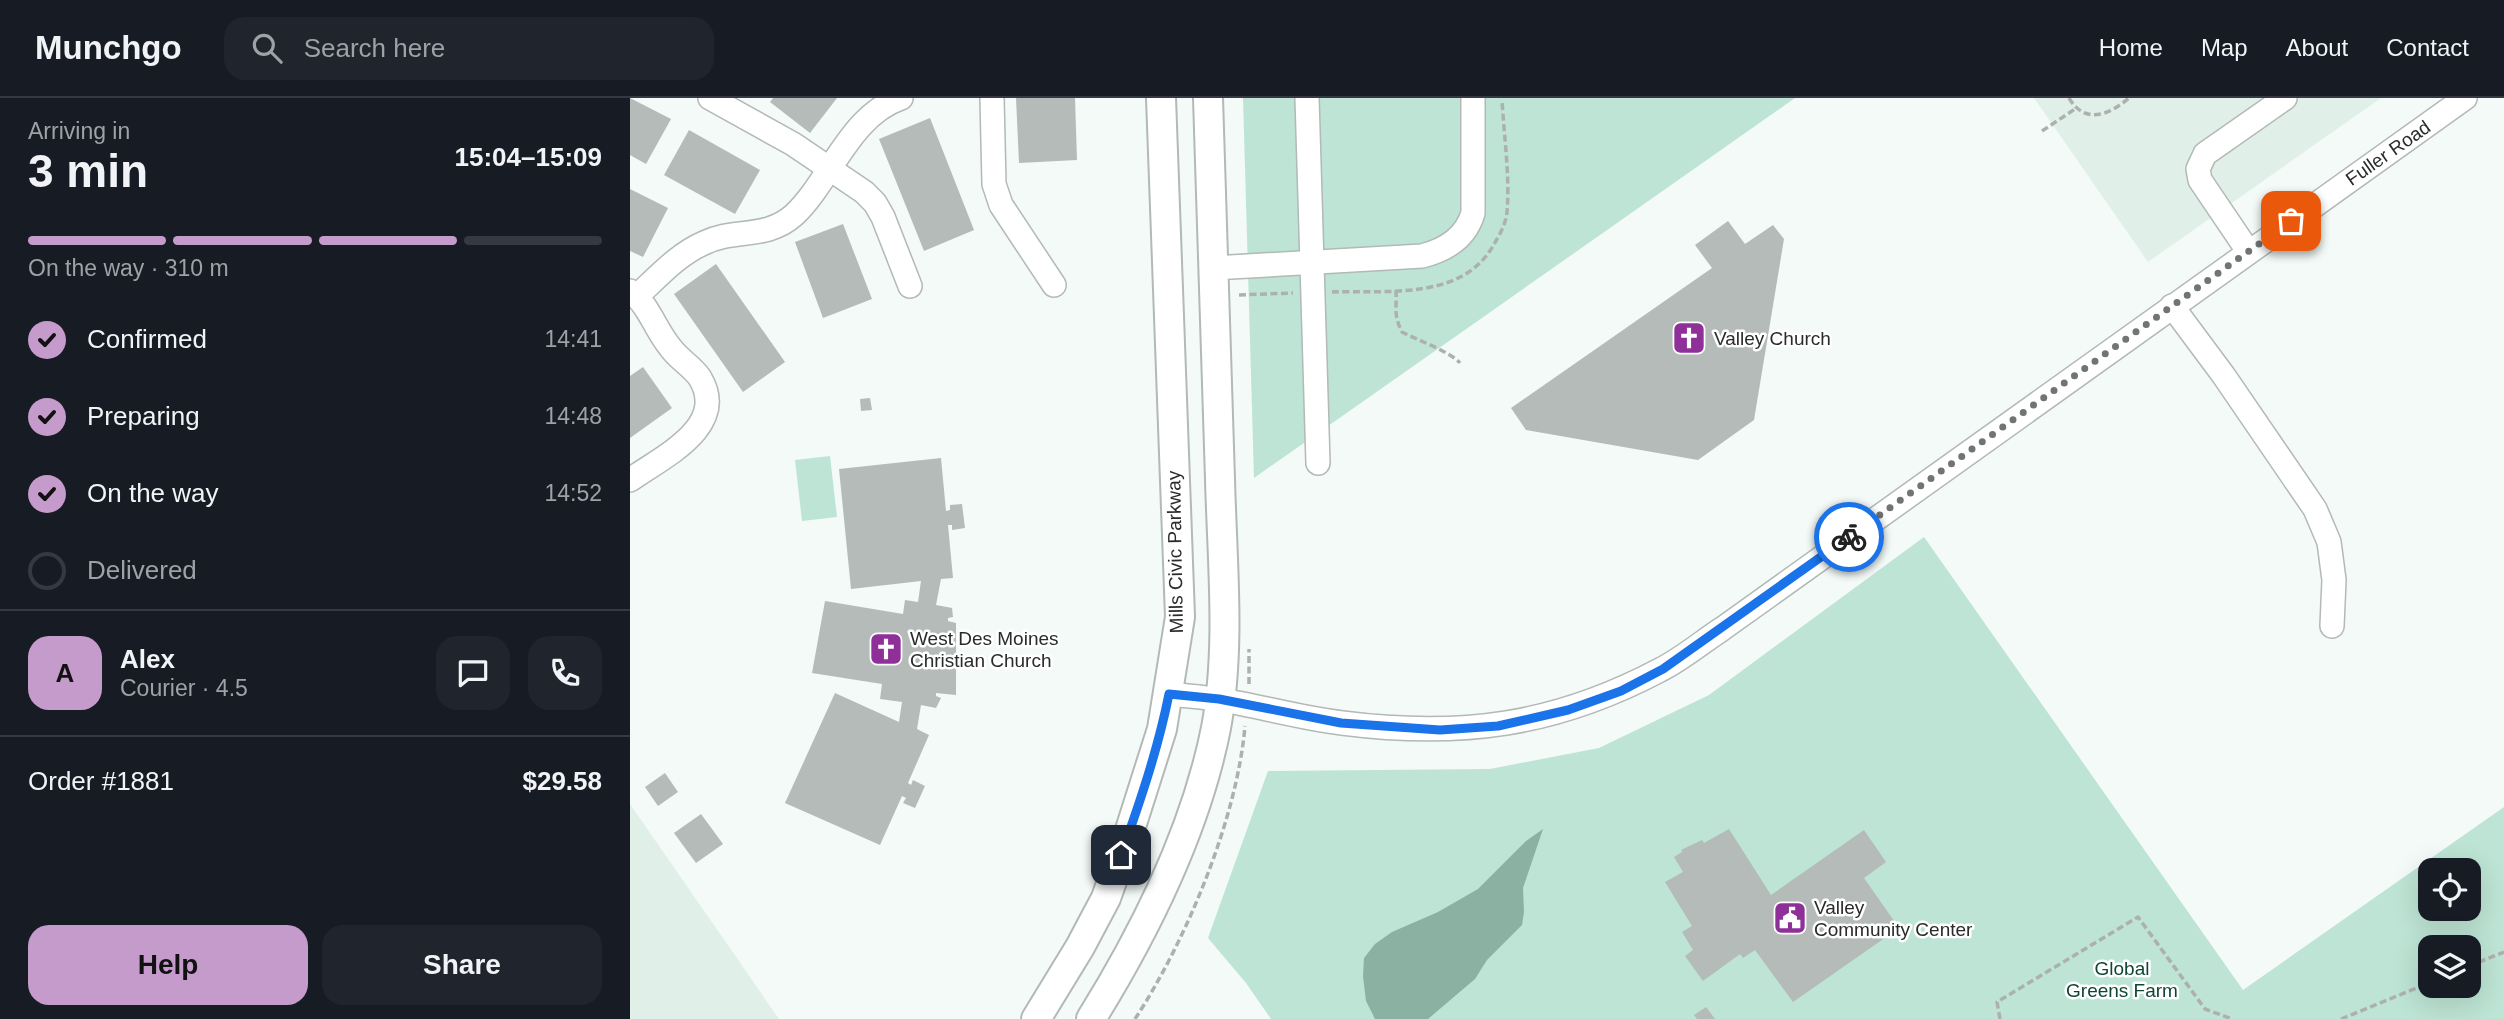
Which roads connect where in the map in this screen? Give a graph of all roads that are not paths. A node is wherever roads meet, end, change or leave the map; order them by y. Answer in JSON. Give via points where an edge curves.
{"nodes":[{"id":1,"x":710,"y":98,"type":"edge"},
{"id":2,"x":901,"y":98,"type":"edge"},
{"id":3,"x":992,"y":98,"type":"edge"},
{"id":4,"x":1161,"y":98,"type":"edge"},
{"id":5,"x":1208,"y":98,"type":"edge"},
{"id":6,"x":1307,"y":98,"type":"edge"},
{"id":7,"x":1473,"y":98,"type":"edge"},
{"id":8,"x":2285,"y":98,"type":"edge"},
{"id":9,"x":2465,"y":98,"type":"edge"},
{"id":10,"x":829,"y":169,"type":"junction"},
{"id":11,"x":2248,"y":251,"type":"junction"},
{"id":12,"x":1312,"y":262,"type":"junction"},
{"id":13,"x":1213,"y":268,"type":"junction"},
{"id":14,"x":1054,"y":285,"type":"dead end"},
{"id":15,"x":910,"y":286,"type":"dead end"},
{"id":16,"x":633,"y":293,"type":"edge"},
{"id":17,"x":2172,"y":306,"type":"junction"},
{"id":18,"x":1318,"y":463,"type":"dead end"},
{"id":19,"x":630,"y":480,"type":"edge"},
{"id":20,"x":2332,"y":626,"type":"dead end"},
{"id":21,"x":1169,"y":694,"type":"junction"},
{"id":22,"x":1219,"y":699,"type":"junction"},
{"id":23,"x":1036,"y":1019,"type":"edge"},
{"id":24,"x":1091,"y":1019,"type":"edge"}],
"edges":[{"from":1,"to":10,"type":"street","via":[[764,126]]},
{"from":2,"to":10,"type":"street","via":[[862,125]]},
{"from":3,"to":14,"type":"street","via":[[994,184],[1001,205]]},
{"from":4,"to":21,"type":"main road","name":"Mills Civic Parkway","via":[[1180,617]]},
{"from":5,"to":13,"type":"main road"},
{"from":6,"to":12,"type":"street"},
{"from":7,"to":12,"type":"street","via":[[1473,213],[1457,239],[1422,256]]},
{"from":8,"to":11,"type":"street","via":[[2205,154],[2199,169],[2200,180]]},
{"from":9,"to":11,"type":"street","name":"Fuller Road"},
{"from":10,"to":15,"type":"street","via":[[874,202]]},
{"from":10,"to":16,"type":"street","via":[[793,215],[778,226],[703,243]]},
{"from":11,"to":17,"type":"street","name":"Fuller Road"},
{"from":12,"to":13,"type":"street"},
{"from":12,"to":18,"type":"street"},
{"from":13,"to":22,"type":"main road","via":[[1224,631]]},
{"from":16,"to":19,"type":"street","via":[[670,348],[698,376],[707,403],[699,429]]},
{"from":17,"to":20,"type":"street","via":[[2315,509],[2329,542],[2334,580]]},
{"from":17,"to":22,"type":"street","name":"Fuller Road","via":[[1722,629],[1621,691],[1568,710],[1498,726],[1440,730],[1341,723]]},
{"from":21,"to":22,"type":"street","name":"Fuller Road"},
{"from":21,"to":23,"type":"main road","name":"Mills Civic Parkway","via":[[1147,782],[1106,898]]},
{"from":22,"to":24,"type":"main road","via":[[1216,728],[1177,854],[1118,977]]}]}
